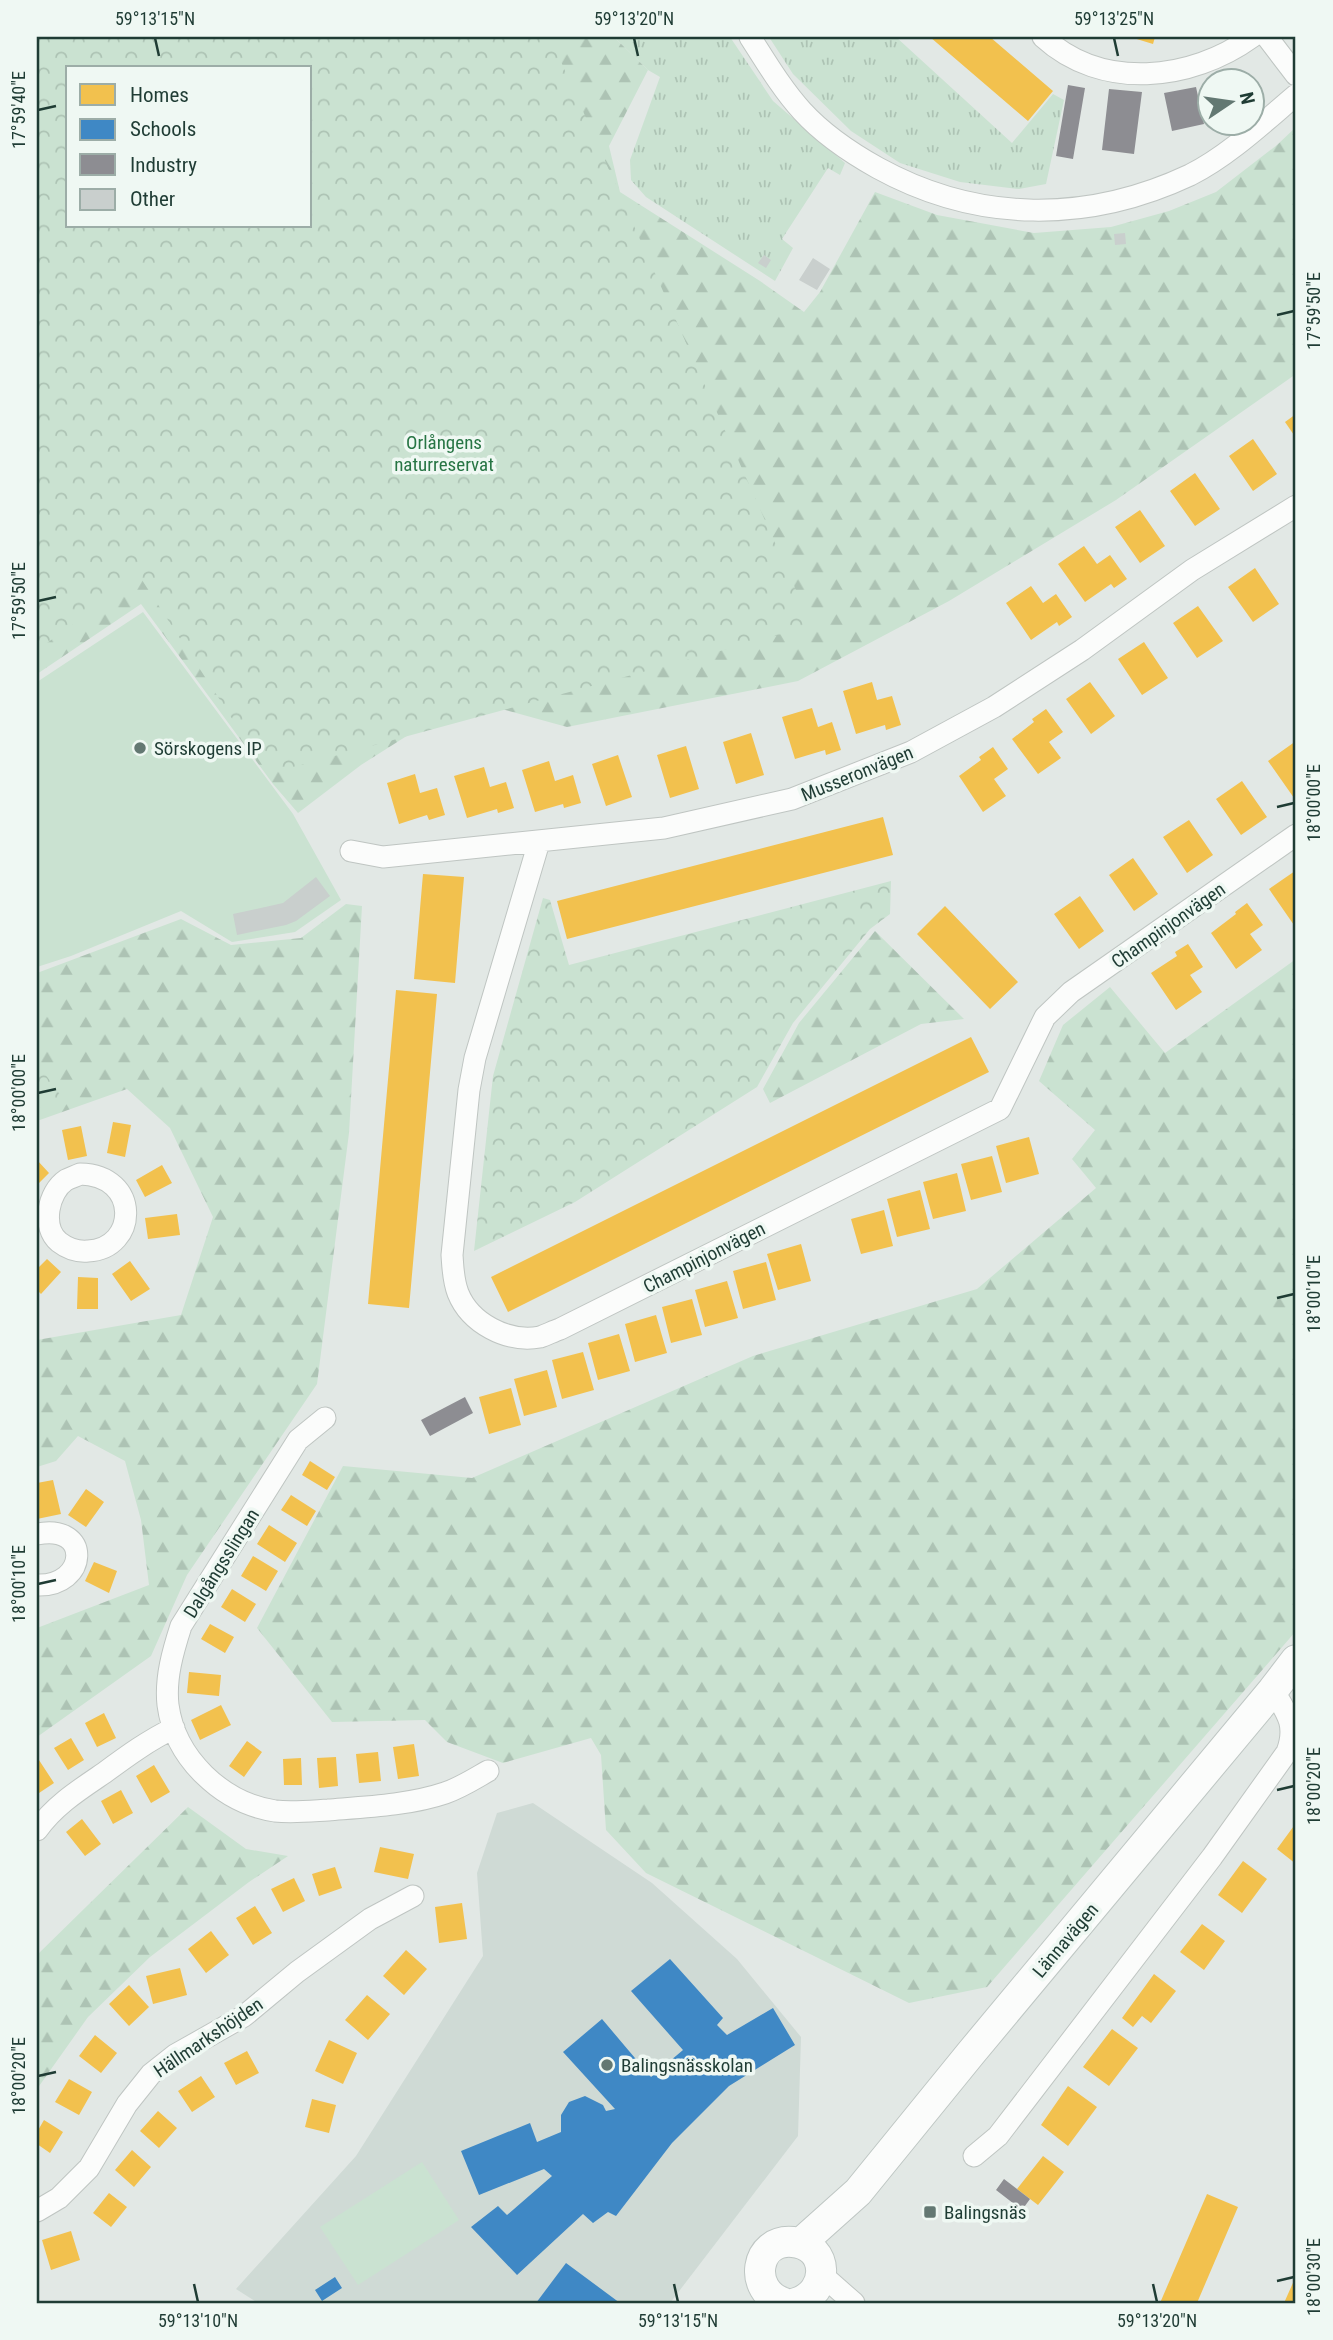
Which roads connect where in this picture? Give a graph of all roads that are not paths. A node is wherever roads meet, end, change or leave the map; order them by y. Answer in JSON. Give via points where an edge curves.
{"nodes":[{"id":1,"x":750,"y":37,"type":"edge"},
{"id":2,"x":1043,"y":37,"type":"edge"},
{"id":3,"x":1252,"y":37,"type":"edge"},
{"id":4,"x":1267,"y":37,"type":"edge"},
{"id":5,"x":1296,"y":75,"type":"edge"},
{"id":6,"x":1296,"y":95,"type":"edge"},
{"id":7,"x":1296,"y":506,"type":"edge"},
{"id":8,"x":1296,"y":835,"type":"edge"},
{"id":9,"x":539,"y":842,"type":"junction"},
{"id":10,"x":351,"y":851,"type":"dead end"},
{"id":11,"x":325,"y":1418,"type":"dead end"},
{"id":12,"x":37,"y":1534,"type":"edge"},
{"id":13,"x":37,"y":1585,"type":"edge"},
{"id":14,"x":1296,"y":1660,"type":"edge"},
{"id":15,"x":1273,"y":1690,"type":"junction"},
{"id":16,"x":174,"y":1728,"type":"junction"},
{"id":17,"x":488,"y":1771,"type":"dead end"},
{"id":18,"x":37,"y":1830,"type":"edge"},
{"id":19,"x":413,"y":1896,"type":"dead end"},
{"id":20,"x":974,"y":2156,"type":"dead end"},
{"id":21,"x":37,"y":2211,"type":"edge"},
{"id":22,"x":814,"y":2260,"type":"junction"},
{"id":23,"x":760,"y":2276,"type":"junction"},
{"id":24,"x":744,"y":2303,"type":"edge"},
{"id":25,"x":799,"y":2303,"type":"edge"},
{"id":26,"x":854,"y":2303,"type":"edge"}],
"edges":[{"from":1,"to":6,"type":"street","via":[[802,111],[861,159],[939,196],[996,208],[1080,208],[1155,190],[1193,173]]},
{"from":2,"to":3,"type":"street","via":[[1093,65],[1156,74],[1202,65]]},
{"from":4,"to":5,"type":"street"},
{"from":7,"to":9,"type":"street","name":"Musseronvägen","via":[[1192,570],[994,707],[911,752],[792,799],[664,828]]},
{"from":8,"to":9,"type":"street","name":"Champinjonvägen","via":[[1071,992],[1045,1017],[1000,1109],[560,1329],[540,1337],[522,1337],[489,1328],[466,1307],[453,1276],[452,1255],[475,1058]]},
{"from":9,"to":10,"type":"street","name":"Musseronvägen","via":[[383,857]]},
{"from":11,"to":16,"type":"street","name":"Dalgångsslingan","via":[[298,1440],[181,1626],[169,1678],[168,1704]]},
{"from":12,"to":13,"type":"street","via":[[61,1533],[71,1539],[77,1563],[60,1582]]},
{"from":14,"to":15,"type":"main road","name":"Lännavägen"},
{"from":15,"to":20,"type":"street","via":[[1292,1727],[1287,1752],[998,2136]]},
{"from":15,"to":22,"type":"main road","name":"Lännavägen","via":[[858,2192]]},
{"from":16,"to":17,"type":"street","name":"Dalgångsslingan","via":[[195,1766],[222,1790],[275,1811],[360,1808],[431,1798]]},
{"from":16,"to":18,"type":"street","via":[[61,1802]]},
{"from":19,"to":21,"type":"street","name":"Hällmarkshöjden","via":[[370,1919],[244,2016],[151,2074],[127,2104],[89,2168],[59,2198]]},
{"from":22,"to":23,"type":"main road","name":"Lännavägen","via":[[783,2242],[762,2260]]},
{"from":22,"to":25,"type":"main road","name":"Lännavägen","via":[[815,2291]]},
{"from":22,"to":26,"type":"street"},
{"from":23,"to":24,"type":"main road","name":"Lännavägen"},
{"from":23,"to":25,"type":"main road","name":"Lännavägen","via":[[766,2292],[777,2301]]}]}
